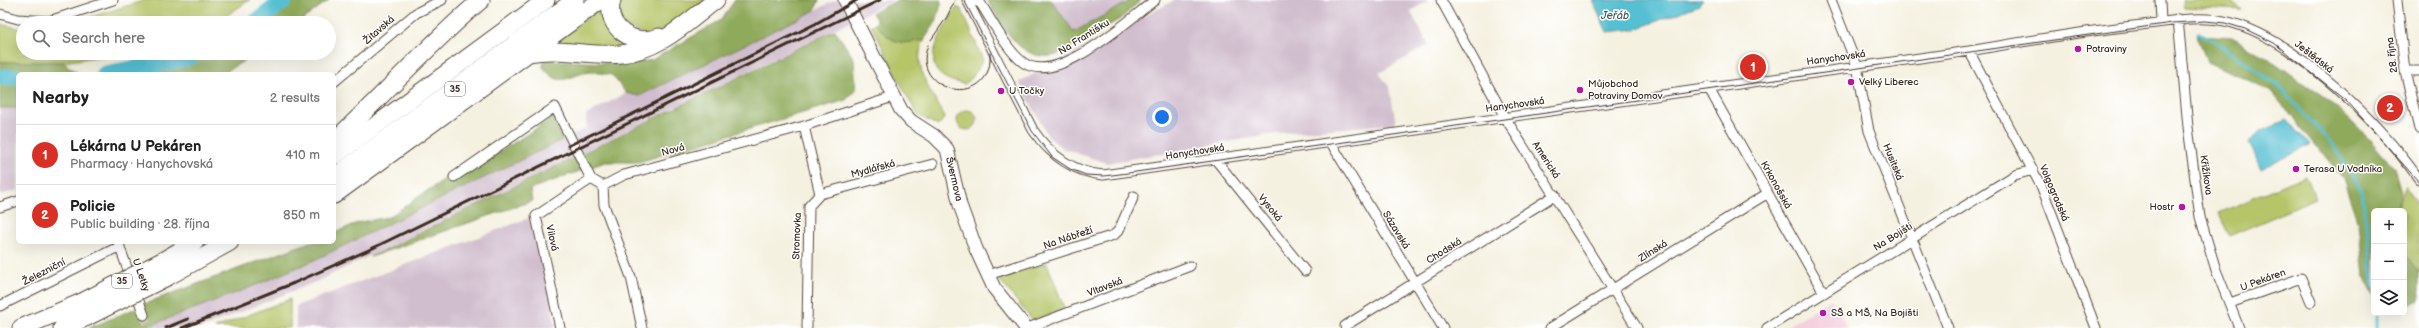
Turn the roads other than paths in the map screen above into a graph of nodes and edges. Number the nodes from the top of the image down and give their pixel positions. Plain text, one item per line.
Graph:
1 (113, 0) edge
2 (442, 0) edge
3 (481, 0) edge
4 (546, 0) edge
5 (575, 0) edge
6 (601, 0) edge
7 (612, 0) edge
8 (716, 0) edge
9 (845, 0) edge
10 (967, 0) edge
11 (975, 0) edge
12 (1155, 0) edge
13 (1441, 0) edge
14 (1831, 0) edge
15 (2160, 0) edge
16 (2397, 0) edge
17 (0, 14) edge
18 (64, 16) edge
19 (16, 18) edge
20 (2178, 19) junction
21 (2161, 22) junction
22 (678, 30) junction
23 (1969, 51) junction
24 (527, 54) junction
25 (1857, 66) junction
26 (2419, 71) edge
27 (2405, 72) junction
28 (336, 80) edge
29 (1708, 87) junction
30 (893, 96) junction
31 (1506, 118) junction
32 (804, 126) junction
33 (2419, 129) edge
34 (336, 139) edge
35 (1331, 143) junction
36 (336, 155) edge
37 (1215, 159) junction
38 (933, 164) dead end
39 (2033, 170) junction
40 (336, 176) edge
41 (454, 177) dead end
42 (591, 179) junction
43 (2419, 179) edge
44 (603, 186) junction
45 (1768, 192) junction
46 (336, 194) edge
47 (820, 194) junction
48 (1555, 195) junction
49 (1134, 196) dead end
50 (16, 202) edge
51 (0, 207) edge
52 (1912, 238) junction
53 (119, 244) edge
54 (192, 244) edge
55 (226, 244) edge
56 (1190, 266) dead end
57 (1305, 271) dead end
58 (988, 275) junction
59 (1414, 283) junction
60 (1612, 289) junction
61 (1824, 293) junction
62 (2310, 302) dead end
63 (2230, 303) junction
64 (0, 306) edge
65 (85, 309) junction
66 (144, 315) tunnel mouth
67 (1345, 326) dead end
68 (21, 328) edge
69 (62, 328) edge
70 (560, 328) edge
71 (642, 328) edge
72 (807, 328) edge
73 (1027, 328) edge
74 (1444, 328) edge
75 (1550, 328) edge
76 (1637, 328) edge
77 (1767, 328) edge
78 (1948, 328) edge
79 (2096, 328) edge
80 (2239, 328) edge

1 - 18 street
2 - 28 street, Žitavská
3 - 34 highway
4 - 36 highway, 35
5 - 40 highway, 35
6 - 24 highway
7 - 22 highway
8 - 22 highway
9 - 30 street, Švermova
10 - 37 street, Hanychovská
11 - 12 street, Na Františku
13 - 31 street, Americká
14 - 25 street, Husitská
15 - 21 street
16 - 27 street, 28. října
17 - 19 street
20 - 21 street, Ještědská
20 - 43 street, Ještědská
20 - 63 street, Křižíkova
21 - 23 street, Hanychovská
22 - 24 highway
23 - 25 street, Hanychovská
23 - 39 street, Volgogradská
24 - 46 highway
25 - 29 street, Hanychovská
25 - 52 street, Husitská
26 - 27 street
27 - 33 street, 28. října
29 - 31 street, Hanychovská
29 - 45 street, Krkonošská
30 - 32 street, Nová
30 - 58 street, Švermova
31 - 35 street, Hanychovská
31 - 48 street, Americká
32 - 44 street, Nová
32 - 47 street
35 - 37 street, Hanychovská
35 - 59 street, Sázavská
37 - 57 street, Vysoká
38 - 47 street, Mydlářská
39 - 52 street, Na Bojišti
39 - 79 street, Volgogradská
41 - 42 street
42 - 44 street
42 - 70 street, Vilová
44 - 71 street
45 - 60 street, Zlínská
45 - 61 street, Krkonošská
47 - 72 street, Stromovka
48 - 59 street, Chodská
48 - 60 street, Americká
49 - 58 street, Na Nábřeží
50 - 51 street
52 - 61 street, Na Bojišti
52 - 78 street, Husitská
53 - 64 street, Železniční
53 - 66 street, U Letky
54 - 65 highway, 35, bridge
55 - 65 highway, 35, bridge
56 - 73 street, Vltavská
58 - 73 street, Švermova
59 - 67 street, Chodská
59 - 74 street, Sázavská
60 - 75 street, Zlínská
60 - 76 street, Americká
61 - 77 street, Na Bojišti
62 - 63 street, U Pekáren
63 - 80 street, Křižíkova
65 - 68 highway, 35
65 - 69 highway, 35

